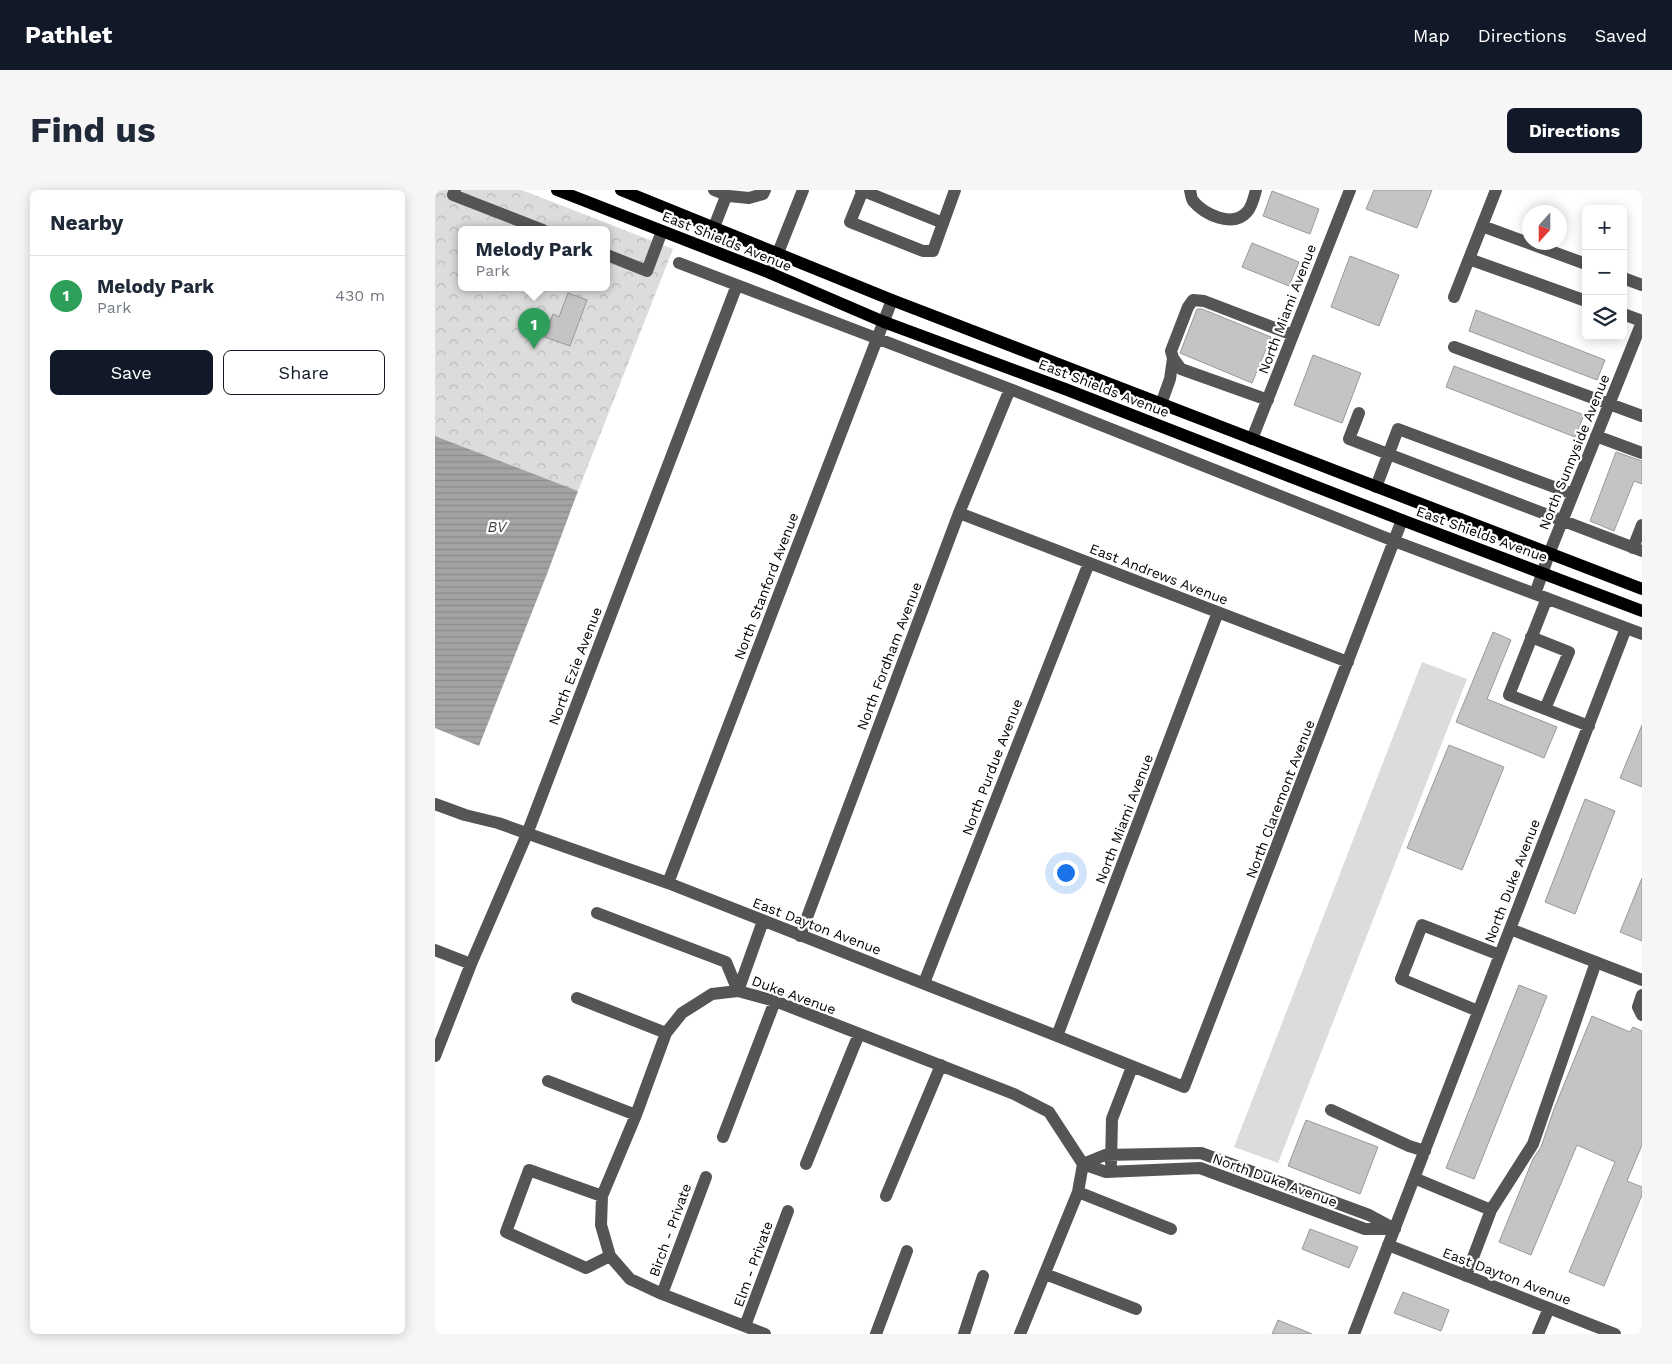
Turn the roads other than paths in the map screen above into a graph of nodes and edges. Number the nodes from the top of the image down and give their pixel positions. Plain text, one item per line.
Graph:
1 (455, 190) edge
2 (557, 190) edge
3 (621, 190) edge
4 (714, 190) edge
5 (765, 190) edge
6 (803, 190) edge
7 (862, 190) edge
8 (955, 190) edge
9 (1190, 190) edge
10 (1256, 190) edge
11 (1350, 190) edge
12 (1496, 190) edge
13 (729, 196) junction
14 (943, 223) junction
15 (533, 226) edge
16 (1483, 226) junction
17 (714, 227) junction
18 (662, 231) junction
19 (779, 254) junction
20 (610, 256) edge
21 (1469, 259) junction
22 (679, 263) dead end
23 (1582, 263) edge
24 (770, 274) junction
25 (1627, 279) edge
26 (1642, 285) edge
27 (737, 286) junction
28 (1455, 297) dead end
29 (892, 300) junction
30 (1582, 300) edge
31 (1627, 315) edge
32 (1642, 321) edge
33 (883, 322) junction
34 (1293, 334) junction
35 (877, 339) junction
36 (1638, 341) edge
37 (1454, 346) dead end
38 (1173, 358) junction
39 (1010, 389) junction
40 (1268, 400) junction
41 (1609, 403) junction
42 (1161, 404) junction
43 (1359, 414) dead end
44 (1642, 416) edge
45 (1596, 436) junction
46 (1252, 439) junction
47 (1642, 453) edge
48 (1388, 455) junction
49 (1376, 487) junction
50 (1573, 494) junction
51 (959, 513) junction
52 (1402, 520) junction
53 (1562, 521) junction
54 (1642, 525) edge
55 (1394, 541) junction
56 (1638, 549) edge
57 (1549, 554) junction
58 (1089, 563) junction
59 (1543, 572) junction
60 (1642, 589) edge
61 (1541, 596) junction
62 (1642, 611) edge
63 (1219, 612) junction
64 (1627, 628) junction
65 (1642, 634) edge
66 (1531, 637) junction
67 (1348, 662) junction
68 (1545, 709) junction
69 (1589, 726) junction
70 (435, 804) edge
71 (527, 834) junction
72 (668, 883) junction
73 (597, 913) dead end
74 (763, 921) junction
75 (1510, 930) junction
76 (800, 936) junction
77 (435, 950) edge
78 (1500, 955) junction
79 (1596, 962) junction
80 (471, 964) junction
81 (1642, 980) edge
82 (924, 983) junction
83 (737, 991) junction
84 (1642, 995) edge
85 (577, 998) dead end
86 (775, 1001) junction
87 (1478, 1011) junction
88 (1642, 1015) edge
89 (666, 1033) junction
90 (859, 1034) junction
91 (1057, 1036) junction
92 (435, 1056) edge
93 (941, 1065) junction
94 (1132, 1067) junction
95 (548, 1081) dead end
96 (1184, 1087) joint
97 (1331, 1110) dead end
98 (636, 1114) junction
99 (723, 1136) dead end
100 (1425, 1151) junction
101 (1110, 1156) junction
102 (806, 1164) dead end
103 (1083, 1164) junction
104 (1112, 1171) junction
105 (706, 1177) dead end
106 (1414, 1178) junction
107 (1078, 1192) junction
108 (602, 1196) junction
109 (886, 1196) dead end
110 (1491, 1210) junction
111 (788, 1211) dead end
112 (1171, 1229) dead end
113 (1395, 1229) junction
114 (1388, 1245) junction
115 (907, 1251) dead end
116 (610, 1256) junction
117 (1045, 1274) junction
118 (983, 1276) dead end
119 (1466, 1276) junction
120 (662, 1294) junction
121 (1549, 1308) junction
122 (1136, 1309) dead end
123 (745, 1326) junction
124 (765, 1334) edge
125 (875, 1334) edge
126 (964, 1334) edge
127 (1020, 1334) edge
128 (1354, 1334) edge
129 (1538, 1334) edge
130 (1615, 1334) edge

1 - 15 street
2 - 18 main road, East Shields Avenue
3 - 17 main road, East Shields Avenue
4 - 13 street
5 - 13 street
6 - 19 street
7 - 14 street
7 - 14 street
8 - 14 street
9 - 10 street
11 - 34 street, North Miami Avenue
12 - 16 street
13 - 17 street
16 - 21 street
16 - 23 street
17 - 19 main road, East Shields Avenue
18 - 20 street
18 - 24 main road, East Shields Avenue
19 - 24 street
19 - 29 main road, East Shields Avenue
21 - 28 street
21 - 30 street
22 - 27 street
24 - 33 main road, East Shields Avenue
25 - 26 street
27 - 35 street
27 - 71 street, North Ezie Avenue
29 - 33 street, North Stanford Avenue
29 - 42 main road, East Shields Avenue
31 - 32 street
32 - 36 street, North Sunnyside Avenue
33 - 35 street, North Stanford Avenue
33 - 52 main road, East Shields Avenue
34 - 38 street
34 - 40 street, North Miami Avenue
35 - 39 street
35 - 72 street, North Stanford Avenue
36 - 41 street, North Sunnyside Avenue
37 - 41 street
38 - 40 street
38 - 42 street
39 - 51 street, North Fordham Avenue
39 - 55 street
40 - 46 street, North Miami Avenue
41 - 44 street
41 - 45 street, North Sunnyside Avenue
42 - 46 main road, East Shields Avenue
43 - 48 street
45 - 47 street
45 - 50 street, North Sunnyside Avenue
46 - 49 main road, East Shields Avenue
48 - 49 street
48 - 50 street
48 - 53 street
49 - 57 main road, East Shields Avenue
50 - 53 street, North Sunnyside Avenue
51 - 58 street, East Andrews Avenue
51 - 76 street, North Fordham Avenue
52 - 55 street, North Claremont Avenue
52 - 59 main road, East Shields Avenue
53 - 56 street
53 - 57 street, North Sunnyside Avenue
54 - 56 street
55 - 61 street
55 - 67 street, North Claremont Avenue
57 - 59 street, North Sunnyside Avenue
57 - 60 main road, East Shields Avenue
58 - 63 street, East Andrews Avenue
58 - 82 street, North Purdue Avenue
59 - 61 street, North Sunnyside Avenue
59 - 62 main road, East Shields Avenue
61 - 64 street
61 - 66 street, North Sunnyside Avenue
63 - 67 street, East Andrews Avenue
63 - 91 street, North Miami Avenue
64 - 65 street
64 - 69 street, North Duke Avenue
66 - 68 street, North Sunnyside Avenue
66 - 68 street
67 - 96 street, North Claremont Avenue
68 - 69 street
69 - 75 street, North Duke Avenue
70 - 71 street, East Dayton Avenue
71 - 72 street, East Dayton Avenue
71 - 80 street, North Ezie Avenue
72 - 74 street, East Dayton Avenue
73 - 83 street
74 - 76 street, East Dayton Avenue
74 - 83 street
75 - 78 street, North Duke Avenue
75 - 79 street
76 - 82 street, East Dayton Avenue
77 - 80 street
78 - 87 street, North Duke Avenue
78 - 87 street
79 - 81 street
79 - 110 street
80 - 92 street, North Ezie Avenue
82 - 91 street, East Dayton Avenue
83 - 86 street, Duke Avenue
83 - 89 street, Duke Avenue
84 - 88 street
85 - 89 street
86 - 90 street, Duke Avenue
86 - 99 street
87 - 100 street, North Duke Avenue
89 - 98 street, Duke Avenue
90 - 93 street, Duke Avenue
90 - 102 street
91 - 94 street, East Dayton Avenue
93 - 103 street, Duke Avenue
93 - 109 street
94 - 96 street, East Dayton Avenue
94 - 101 street
95 - 98 street
97 - 100 street
98 - 108 street, Duke Avenue
100 - 106 street, North Duke Avenue
101 - 103 street, North Duke Avenue
101 - 104 street
101 - 113 street, North Duke Avenue
103 - 104 street, North Duke Avenue
103 - 107 street
104 - 113 street, North Duke Avenue
105 - 120 street, Birch - Private
106 - 110 street
106 - 113 street, North Duke Avenue
107 - 112 street
107 - 117 street
108 - 116 street, Duke Avenue
108 - 116 street
110 - 119 street
111 - 123 street, Elm - Private
113 - 114 street, North Duke Avenue
114 - 119 street, East Dayton Avenue
114 - 128 street, North Duke Avenue
115 - 125 street
116 - 120 street, Duke Avenue
117 - 122 street
117 - 127 street
118 - 126 street
119 - 121 street, East Dayton Avenue
120 - 123 street, Duke Avenue
121 - 129 street
121 - 130 street, East Dayton Avenue
123 - 124 street, Duke Avenue

